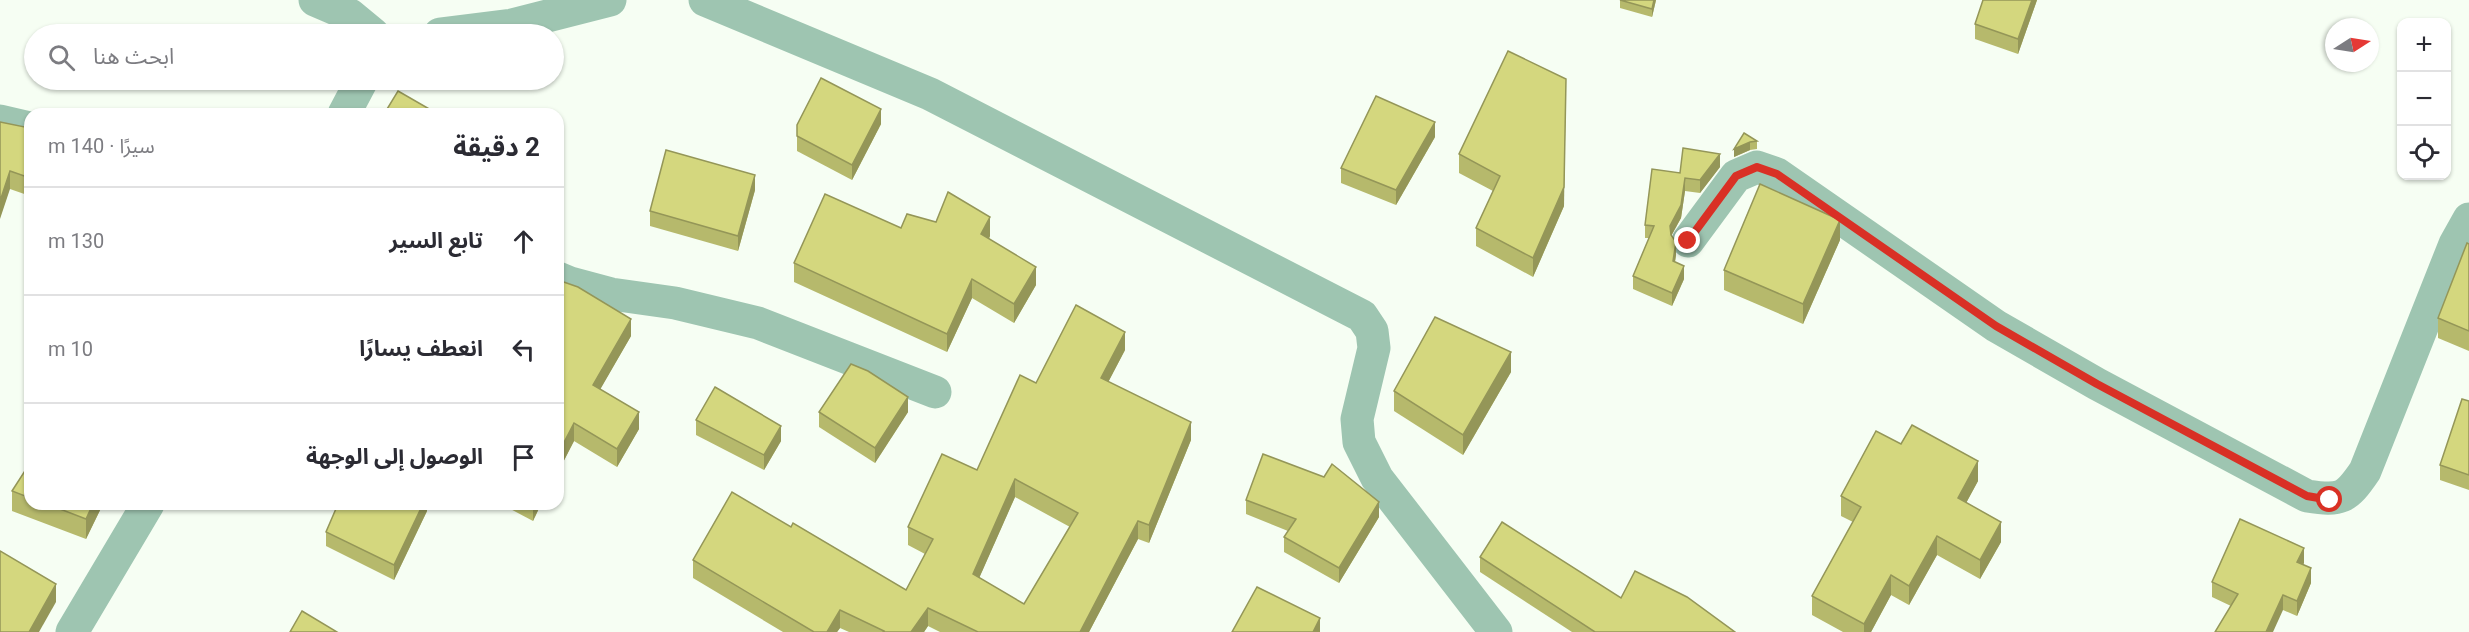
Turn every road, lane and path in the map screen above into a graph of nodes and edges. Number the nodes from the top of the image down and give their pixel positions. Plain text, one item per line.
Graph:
1 (315, 0) edge
2 (610, 0) edge
3 (705, 0) edge
4 (361, 24) edge
5 (516, 24) edge
6 (357, 90) edge
7 (347, 108) edge
8 (0, 121) edge
9 (24, 127) edge
10 (2469, 219) edge
11 (1688, 241) dead end
12 (564, 281) edge
13 (935, 392) dead end
14 (145, 510) edge
15 (74, 631) edge
16 (1496, 632) edge

1 - 4 street
2 - 5 street
3 - 16 street
6 - 7 street
8 - 9 street
10 - 11 street
12 - 13 street
14 - 15 street

